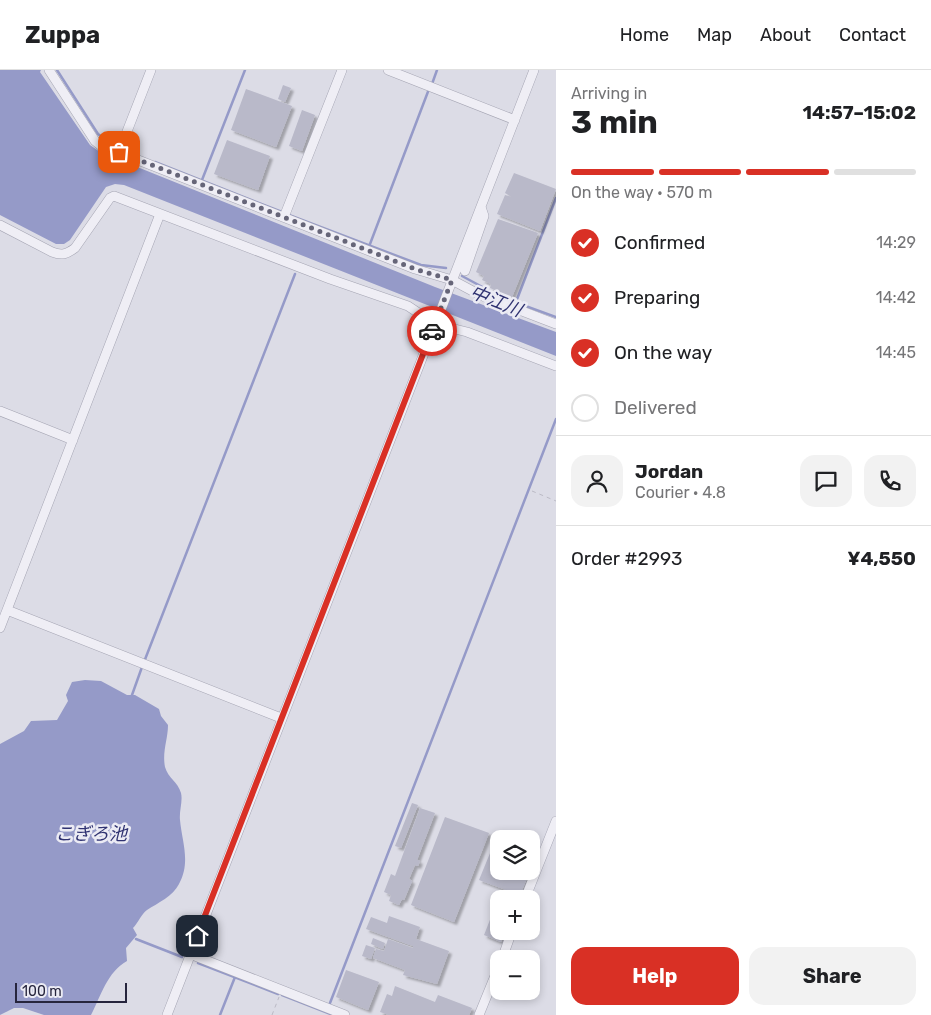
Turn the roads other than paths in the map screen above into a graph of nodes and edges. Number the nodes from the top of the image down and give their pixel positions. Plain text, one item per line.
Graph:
1 (49, 70) edge
2 (151, 70) edge
3 (342, 70) edge
4 (388, 70) edge
5 (534, 70) edge
6 (515, 120) junction
7 (119, 152) junction
8 (481, 207) junction
9 (160, 214) junction
10 (284, 217) junction
11 (0, 225) edge
12 (466, 271) dead end
13 (451, 283) junction
14 (436, 321) junction
15 (556, 324) edge
16 (556, 366) edge
17 (0, 411) edge
18 (73, 440) junction
19 (7, 610) junction
20 (0, 628) edge
21 (281, 718) junction
22 (556, 820) edge
23 (529, 890) edge
24 (190, 954) junction
25 (490, 989) edge
26 (167, 1015) edge
27 (345, 1015) edge
28 (480, 1015) edge

1 - 7 street
2 - 7 street
3 - 10 street
4 - 6 street
5 - 6 street
6 - 8 street
7 - 10 street
8 - 12 street
8 - 13 street
9 - 11 street
9 - 14 street
9 - 18 street
10 - 13 street
13 - 14 street
13 - 15 street
14 - 16 street
14 - 21 street
17 - 18 street
18 - 19 street
19 - 20 street
19 - 21 street
21 - 24 street
22 - 23 street
24 - 26 street
24 - 27 street
25 - 28 street

